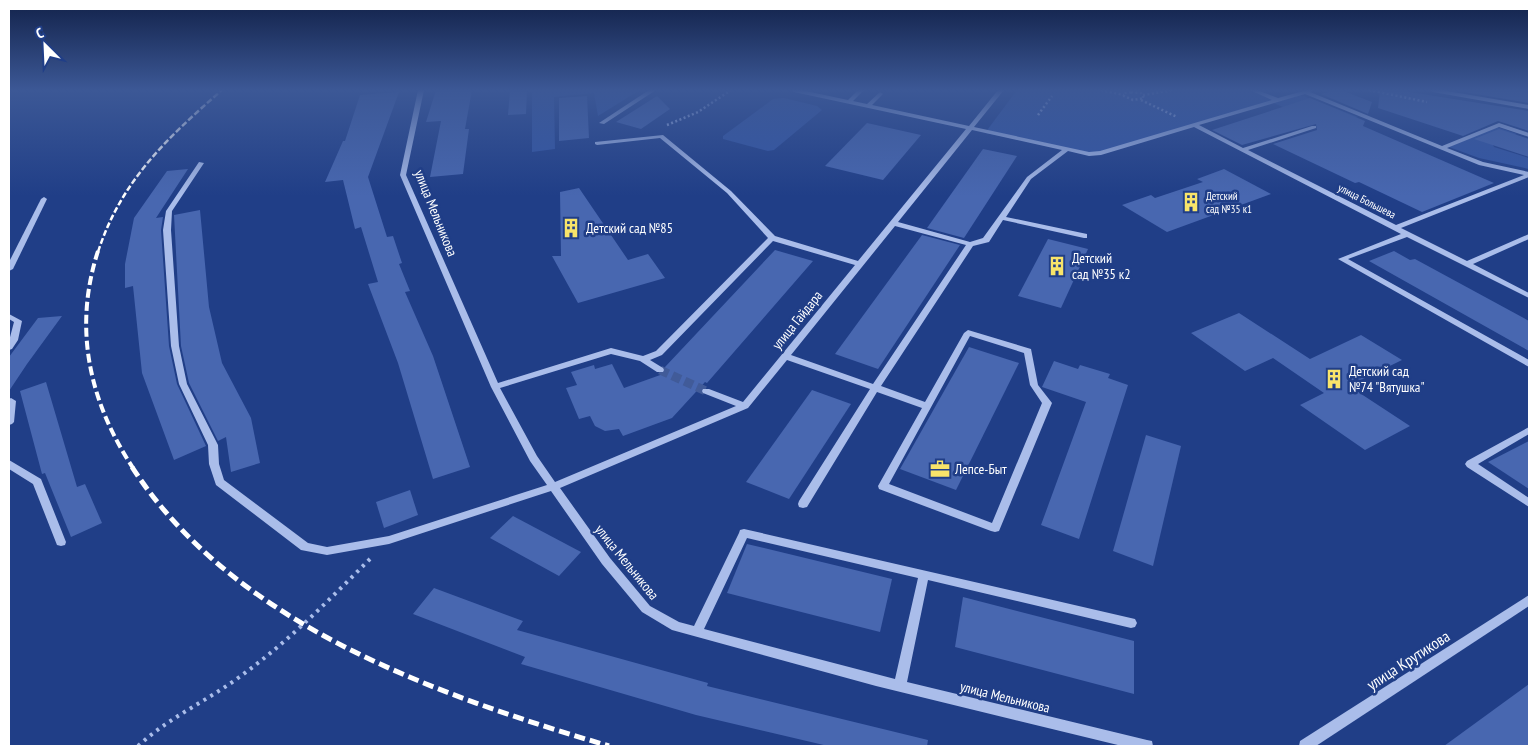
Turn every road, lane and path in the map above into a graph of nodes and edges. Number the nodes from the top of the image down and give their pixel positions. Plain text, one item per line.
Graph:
1 (414, 125) edge
2 (667, 125) edge
3 (952, 125) edge
4 (972, 125) edge
5 (1193, 125) joint
6 (1388, 125) edge
7 (1498, 125) edge
8 (1500, 125) edge
9 (1314, 126) dead end
10 (969, 129) junction
11 (1529, 136) edge
12 (650, 137) junction
13 (597, 143) dead end
14 (1442, 148) junction
15 (1066, 150) junction
16 (1244, 150) junction
17 (201, 162) dead end
18 (1529, 174) edge
19 (44, 199) dead end
20 (1002, 218) junction
21 (893, 223) junction
22 (1395, 228) junction
23 (1407, 234) junction
24 (1084, 236) dead end
25 (1529, 236) edge
26 (772, 238) junction
27 (970, 244) junction
28 (860, 264) junction
29 (1467, 264) junction
30 (9, 269) edge
31 (1529, 296) edge
32 (9, 316) edge
33 (9, 347) edge
34 (785, 356) junction
35 (643, 359) junction
36 (1529, 364) edge
37 (660, 370) tunnel mouth
38 (495, 387) junction
39 (875, 388) junction
40 (706, 390) tunnel mouth
41 (12, 401) dead end
42 (745, 406) junction
43 (927, 406) junction
44 (9, 422) edge
45 (1529, 430) edge
46 (9, 464) edge
47 (552, 487) junction
48 (1529, 503) edge
49 (802, 504) dead end
50 (61, 542) dead end
51 (369, 561) dead end
52 (924, 575) junction
53 (1529, 600) edge
54 (1131, 624) dead end
55 (698, 632) junction
56 (900, 685) junction
57 (138, 746) edge
58 (1147, 746) edge
59 (1305, 746) edge

1 - 38 street, улица Мельникова
2 - 12 path
3 - 10 street
4 - 10 street, улица Гайдара
5 - 15 street
5 - 16 street, улица Большева
6 - 14 street
7 - 14 street
8 - 11 street
9 - 16 lane
10 - 15 street
10 - 21 street, улица Гайдара
12 - 13 street
12 - 26 street
14 - 18 street
15 - 20 street
16 - 22 street, улица Большева
17 - 47 street, улица Гайдара
18 - 22 street
19 - 30 street
20 - 24 lane
20 - 27 street
21 - 27 street
21 - 28 street, улица Гайдара
22 - 23 street, улица Большева
23 - 29 street, улица Большева
23 - 36 street
25 - 29 street
26 - 28 street
26 - 35 street
27 - 39 street
28 - 34 street, улица Гайдара
29 - 31 street, улица Большева
32 - 33 street
34 - 39 street
34 - 42 street, улица Гайдара
35 - 37 street
35 - 38 street
38 - 47 street, улица Мельникова
39 - 43 street
39 - 49 street
40 - 42 street
41 - 44 street
42 - 47 street, улица Гайдара
43 - 43 street
45 - 48 street
46 - 50 street
47 - 55 street, улица Мельникова
51 - 57 path
52 - 54 street
52 - 55 lane
52 - 56 street
53 - 59 street, улица Крутикова
55 - 56 street, улица Мельникова
56 - 58 street, улица Мельникова

